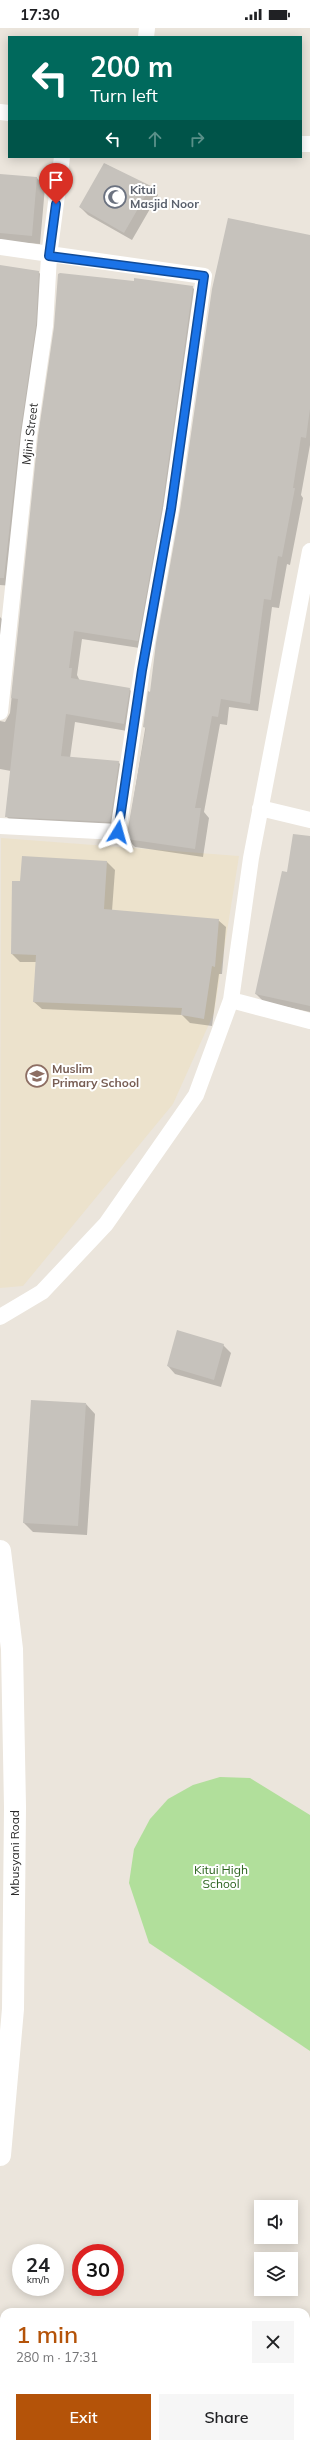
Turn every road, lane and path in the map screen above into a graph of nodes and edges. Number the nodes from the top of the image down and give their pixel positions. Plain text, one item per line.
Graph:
1 (62, 158) edge
2 (0, 247) edge
3 (49, 256) junction
4 (310, 551) edge
5 (0, 712) edge
6 (260, 808) junction
7 (310, 820) edge
8 (0, 826) edge
9 (231, 1000) junction
10 (310, 1021) edge
11 (0, 1317) edge
12 (0, 1551) edge
13 (0, 2156) edge

1 - 3 street, Mjini Street
2 - 3 street
3 - 5 street, Mjini Street
3 - 8 street
4 - 6 street
6 - 7 street
6 - 9 street
9 - 10 street
9 - 11 street
12 - 13 street, Mbusyani Road

